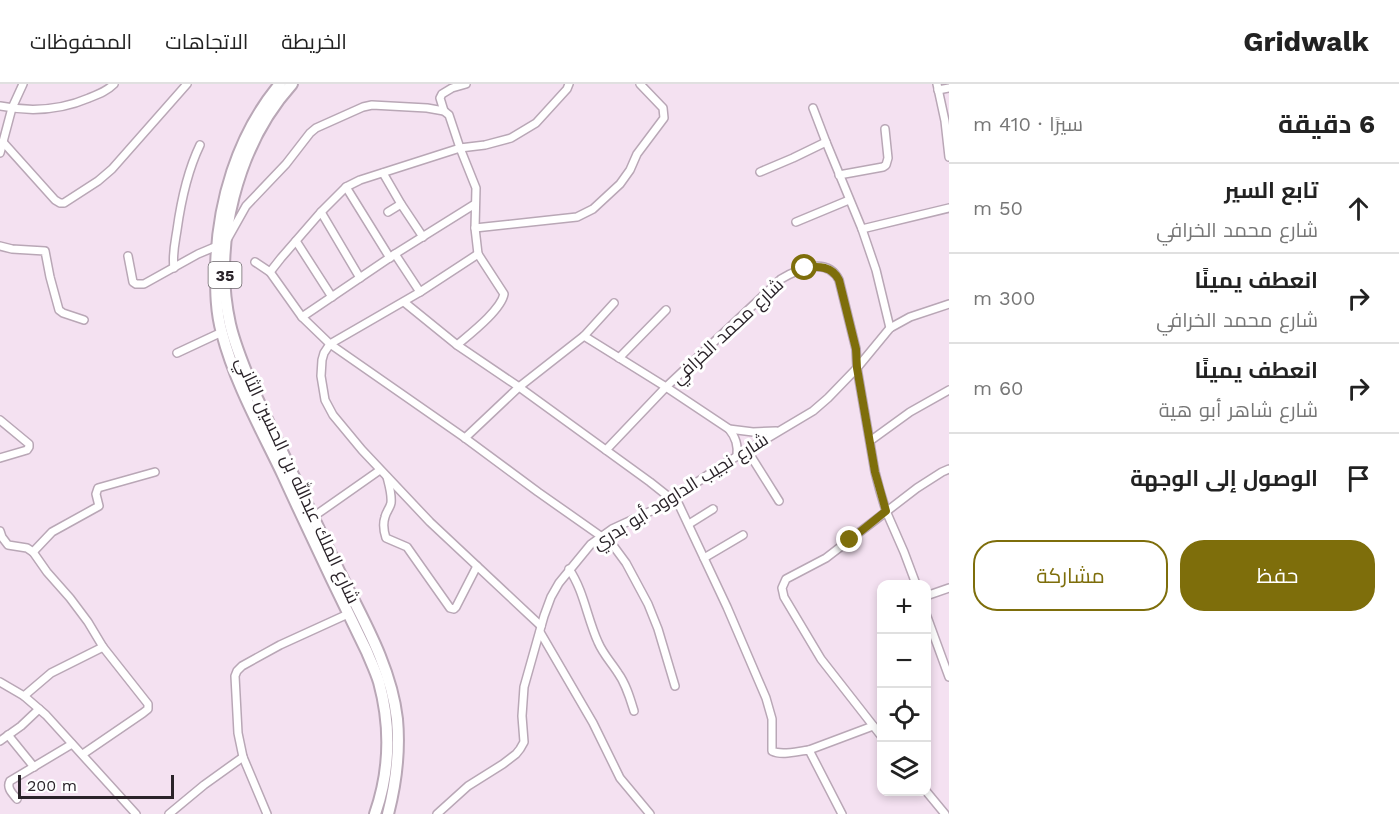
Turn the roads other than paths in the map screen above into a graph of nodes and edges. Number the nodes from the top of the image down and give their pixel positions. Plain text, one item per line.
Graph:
1 (23, 84) edge
2 (114, 84) edge
3 (188, 84) edge
4 (280, 84) edge
5 (292, 84) edge
6 (466, 84) edge
7 (569, 84) edge
8 (640, 84) edge
9 (938, 87) edge
10 (949, 88) edge
11 (0, 106) edge
12 (12, 108) junction
13 (813, 108) dead end
14 (444, 111) junction
15 (885, 129) dead end
16 (3, 142) junction
17 (826, 142) junction
18 (200, 145) dead end
19 (460, 148) junction
20 (0, 153) edge
21 (949, 157) edge
22 (760, 172) dead end
23 (383, 173) junction
24 (839, 175) junction
25 (346, 187) junction
26 (849, 200) junction
27 (401, 204) junction
28 (475, 204) junction
29 (949, 208) edge
30 (321, 212) junction
31 (388, 212) dead end
32 (796, 222) dead end
33 (475, 228) junction
34 (862, 229) junction
35 (423, 237) junction
36 (296, 241) junction
37 (221, 244) junction
38 (0, 246) edge
39 (478, 254) junction
40 (128, 256) dead end
41 (392, 256) junction
42 (255, 262) dead end
43 (174, 268) junction
44 (270, 272) junction
45 (360, 278) junction
46 (420, 292) junction
47 (332, 297) junction
48 (404, 302) junction
49 (614, 303) dead end
50 (949, 304) edge
51 (666, 310) dead end
52 (302, 317) junction
53 (84, 320) dead end
54 (890, 328) junction
55 (222, 332) junction
56 (584, 336) junction
57 (330, 344) junction
58 (457, 345) junction
59 (177, 353) dead end
60 (619, 358) junction
61 (857, 368) junction
62 (519, 387) junction
63 (666, 387) junction
64 (949, 390) edge
65 (0, 420) edge
66 (729, 429) junction
67 (778, 431) junction
68 (465, 438) junction
69 (870, 441) junction
70 (606, 450) junction
71 (747, 450) junction
72 (737, 456) junction
73 (0, 458) edge
74 (949, 469) edge
75 (155, 472) dead end
76 (286, 472) junction
77 (383, 472) junction
78 (296, 492) junction
79 (673, 499) junction
80 (779, 501) dead end
81 (713, 509) dead end
82 (886, 511) junction
83 (313, 517) junction
84 (689, 524) junction
85 (1, 535) edge
86 (743, 535) dead end
87 (601, 536) junction
88 (33, 552) junction
89 (704, 558) junction
90 (477, 566) junction
91 (570, 569) junction
92 (914, 580) edge
93 (949, 588) edge
94 (931, 595) edge
95 (348, 614) junction
96 (931, 625) edge
97 (540, 629) junction
98 (103, 647) junction
99 (949, 677) edge
100 (0, 682) edge
101 (675, 686) dead end
102 (24, 696) junction
103 (39, 709) junction
104 (634, 711) dead end
105 (873, 726) junction
106 (877, 731) edge
107 (8, 735) junction
108 (0, 741) edge
109 (72, 744) junction
110 (809, 750) junction
111 (83, 754) junction
112 (243, 757) junction
113 (34, 767) junction
114 (931, 796) edge
115 (17, 799) dead end
116 (136, 814) edge
117 (169, 814) edge
118 (267, 814) edge
119 (375, 814) edge
120 (388, 814) edge
121 (438, 814) edge
122 (650, 814) edge
123 (842, 814) edge
124 (945, 814) edge

1 - 12 street
2 - 12 street
3 - 16 street
4 - 37 highway, شارع الملك عبدالله بن الحسين الثاني / 35
5 - 37 highway, شارع الملك عبدالله بن الحسين الثاني / 35
6 - 14 street
7 - 19 street
8 - 33 street
9 - 10 street
9 - 21 street
11 - 12 street
12 - 16 street
13 - 17 street
14 - 19 street
14 - 37 street
15 - 24 street
16 - 20 street
17 - 22 street
17 - 24 street
18 - 43 street
19 - 23 street
19 - 28 street
23 - 25 street
23 - 27 street
24 - 26 street
25 - 30 street
25 - 41 street
26 - 32 street
26 - 34 street
27 - 31 street
27 - 35 street
28 - 33 street
28 - 35 street
29 - 34 street
30 - 36 street
30 - 45 street
33 - 39 street
34 - 54 street
35 - 41 street
36 - 44 street
36 - 47 street
37 - 43 street
37 - 55 highway, شارع الملك عبدالله بن الحسين الثاني / 35
37 - 76 highway, شارع الملك عبدالله بن الحسين الثاني / 35
38 - 53 street
39 - 46 street
39 - 58 street
40 - 43 street
41 - 45 street
41 - 46 street
42 - 44 street
44 - 52 street
45 - 47 street
46 - 48 street
47 - 52 street
48 - 57 street
48 - 58 street
49 - 56 street
50 - 54 street
51 - 60 street
52 - 57 street
54 - 61 street, شارع نجيب الداوود أبو بدري
55 - 59 street
55 - 76 highway, شارع الملك عبدالله بن الحسين الثاني / 35
56 - 60 street
56 - 62 street
57 - 68 street
57 - 77 street
58 - 62 street
60 - 63 street
61 - 63 street, شارع محمد الخرافي
61 - 67 street, شارع نجيب الداوود أبو بدري
61 - 69 street, شارع محمد الخرافي
62 - 68 street
62 - 70 street
63 - 66 street
63 - 70 street, شارع محمد الخرافي
64 - 69 street
65 - 73 street
66 - 67 street
66 - 72 street
67 - 71 street, شارع نجيب الداوود أبو بدري
68 - 87 street
69 - 82 street, شارع محمد الخرافي
70 - 79 street
71 - 72 street, شارع نجيب الداوود أبو بدري
71 - 80 street
72 - 79 street, شارع نجيب الداوود أبو بدري
74 - 82 street
75 - 88 street
76 - 78 highway, شارع الملك عبدالله بن الحسين الثاني / 35
77 - 83 street
77 - 90 street
77 - 90 street
78 - 83 highway, شارع الملك عبدالله بن الحسين الثاني / 35
78 - 95 highway, شارع الملك عبدالله بن الحسين الثاني / 35
79 - 84 street
79 - 87 street, شارع نجيب الداوود أبو بدري
81 - 84 street
82 - 92 street, شارع محمد الخرافي
82 - 105 street
83 - 120 highway, شارع الملك عبدالله بن الحسين الثاني / 35
84 - 89 street
85 - 88 street
86 - 89 street
87 - 91 street, شارع نجيب الداوود أبو بدري
87 - 101 street
88 - 98 street
89 - 110 street
90 - 97 street
91 - 97 street, شارع نجيب الداوود أبو بدري
91 - 104 street
93 - 94 street
95 - 112 street
95 - 119 highway, شارع الملك عبدالله بن الحسين الثاني / 35
96 - 99 street
97 - 121 street, شارع نجيب الداوود أبو بدري
97 - 122 street
98 - 102 street
98 - 111 street
100 - 102 street
102 - 103 street
103 - 107 street
103 - 109 street
105 - 106 street
105 - 110 street
107 - 108 street
107 - 113 street
109 - 111 street
109 - 113 street
110 - 123 street
111 - 116 street
112 - 117 street
112 - 118 street
113 - 115 street
114 - 124 street

